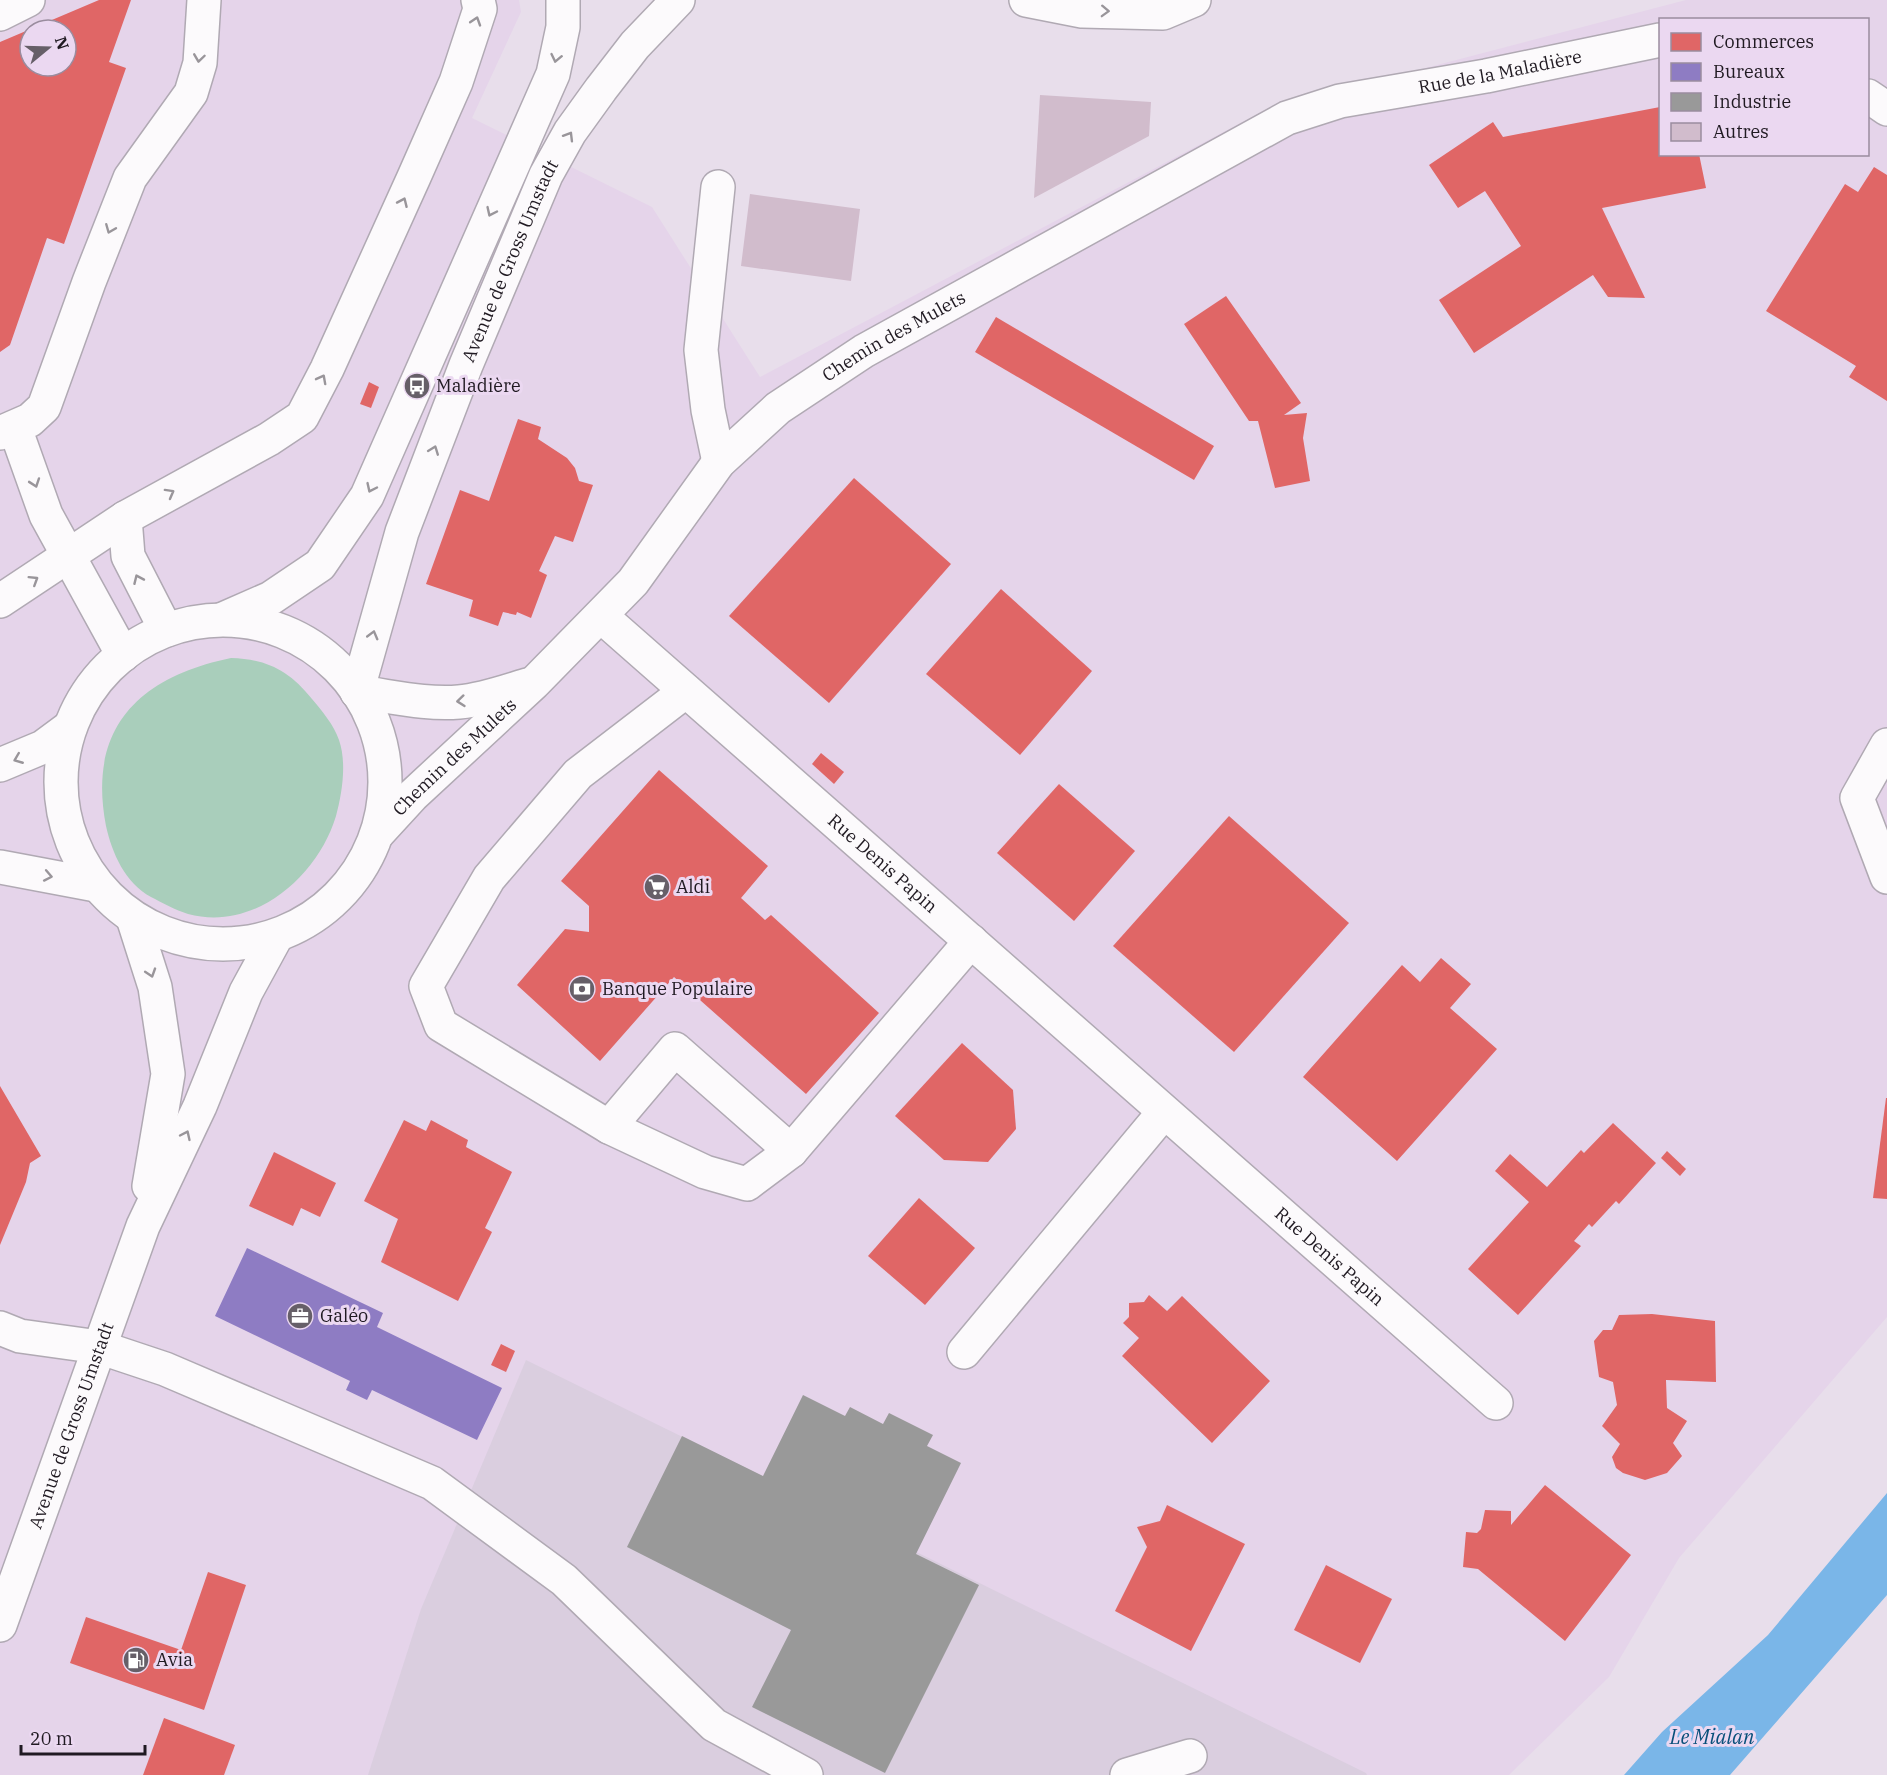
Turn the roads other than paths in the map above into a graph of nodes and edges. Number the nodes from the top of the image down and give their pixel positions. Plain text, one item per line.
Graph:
1 (28, 0) edge
2 (204, 0) edge
3 (478, 0) edge
4 (563, 0) edge
5 (678, 0) edge
6 (1026, 0) edge
7 (1194, 0) edge
8 (0, 14) edge
9 (1659, 40) edge
10 (1869, 97) edge
11 (1340, 101) joint
12 (1887, 109) edge
13 (718, 187) dead end
14 (8, 430) edge
15 (719, 462) junction
16 (125, 518) junction
17 (68, 559) junction
18 (0, 602) edge
19 (600, 616) junction
20 (221, 620) junction
21 (166, 630) junction
22 (123, 655) junction
23 (534, 683) junction
24 (686, 691) junction
25 (357, 692) junction
26 (70, 727) junction
27 (1887, 745) edge
28 (0, 765) edge
29 (378, 833) junction
30 (0, 867) edge
31 (1887, 877) edge
32 (96, 885) junction
33 (133, 918) junction
34 (276, 937) junction
35 (971, 941) junction
36 (1164, 1112) junction
37 (609, 1127) junction
38 (790, 1151) junction
39 (142, 1226) junction
40 (0, 1328) edge
41 (99, 1347) junction
42 (964, 1352) dead end
43 (1496, 1403) dead end
44 (0, 1625) edge
45 (1190, 1756) dead end
46 (806, 1775) edge
47 (1126, 1775) edge

1 - 8 street
2 -> 14 street
16 -> 3 street
4 -> 20 street, Avenue de Gross Umstadt
25 -> 5 street, Avenue de Gross Umstadt
6 -> 7 street
9 - 11 street, Rue de la Maladière
10 - 12 street
11 - 15 street, Chemin des Mulets
13 - 15 street
14 -> 17 street
15 - 19 street, Chemin des Mulets
16 - 17 street
21 -> 16 street
18 -> 17 street
17 - 22 street
19 - 23 street, Chemin des Mulets
19 - 24 street, Rue Denis Papin
20 - 21 street
20 - 25 street
21 - 22 street
22 - 26 street
23 -> 25 street, Chemin des Mulets
23 - 29 street, Chemin des Mulets
24 - 35 street, Rue Denis Papin
24 - 37 street
25 - 29 street
26 -> 28 street
26 - 32 street
27 - 31 street
29 - 34 street
30 -> 32 street
32 - 33 street
33 - 34 street
33 -> 39 street, Avenue de Gross Umstadt
39 -> 34 street, Avenue de Gross Umstadt
35 - 36 street, Rue Denis Papin
35 - 38 street
36 - 42 street
36 - 43 street, Rue Denis Papin
37 - 38 street
37 - 38 street
39 - 41 street, Avenue de Gross Umstadt
40 - 41 street
41 - 44 street, Avenue de Gross Umstadt
41 - 46 street
45 - 47 street

